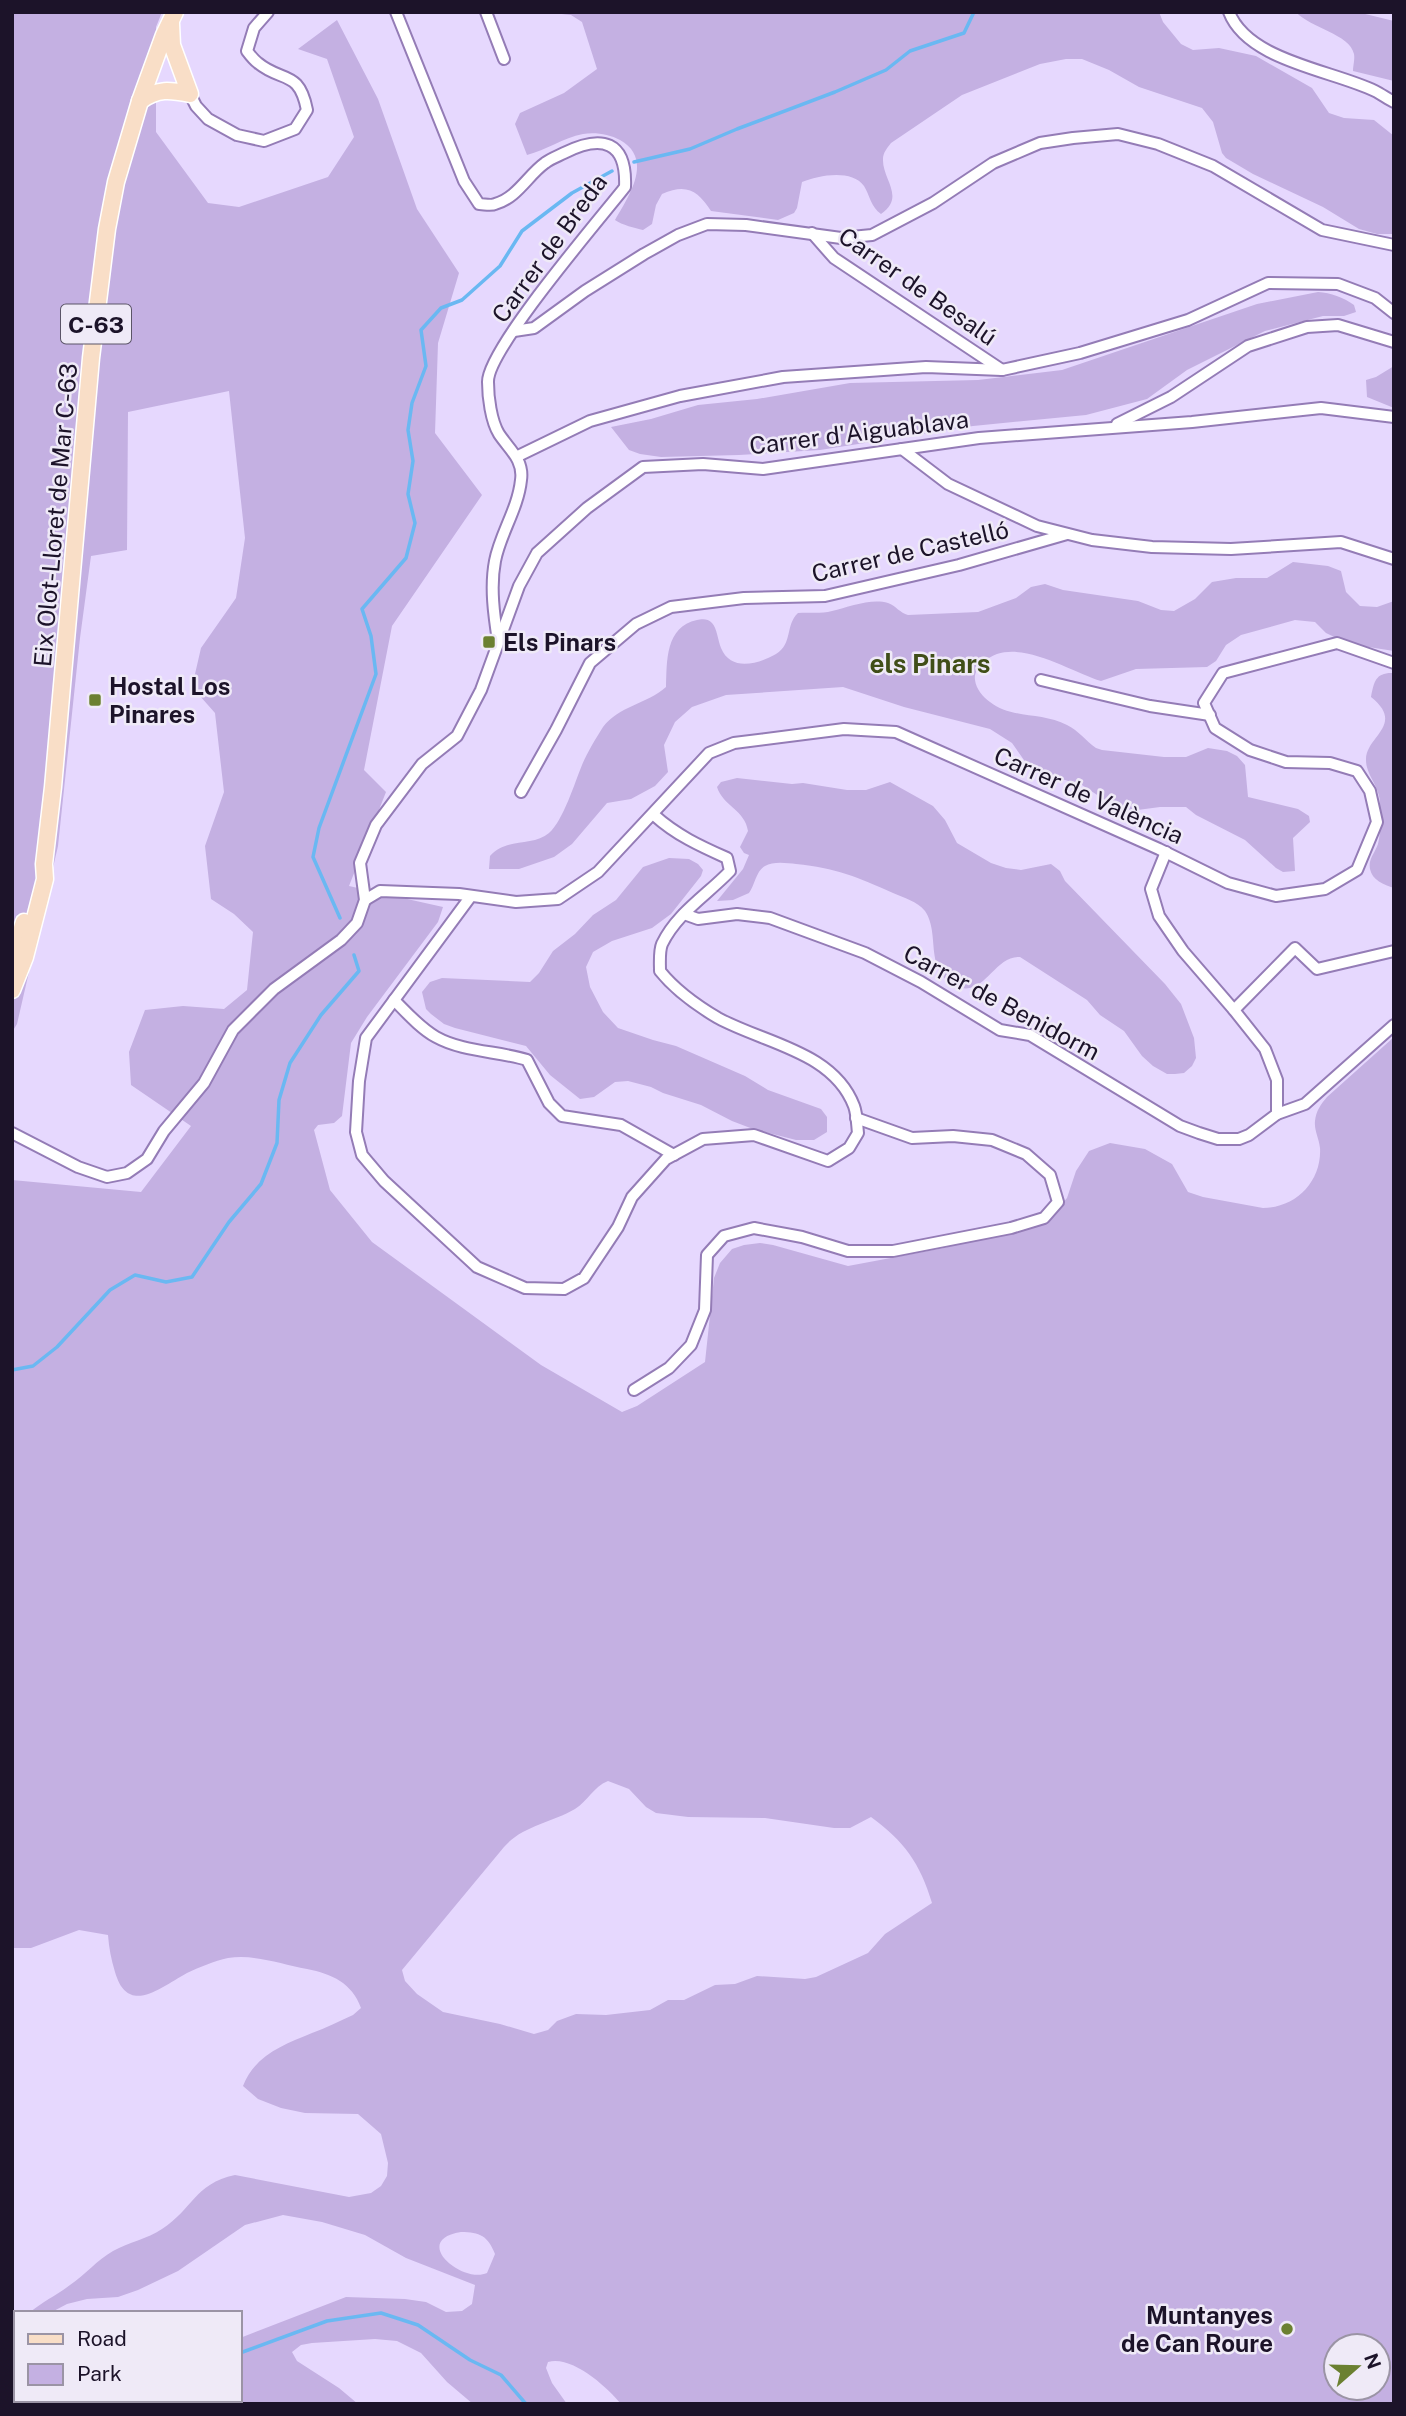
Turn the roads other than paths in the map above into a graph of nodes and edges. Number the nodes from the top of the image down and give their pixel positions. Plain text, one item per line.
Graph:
1 (268, 12) edge
2 (396, 12) edge
3 (486, 12) edge
4 (1228, 12) edge
5 (173, 17) edge
6 (504, 59) dead end
7 (190, 94) junction
8 (140, 101) junction
9 (1394, 102) edge
10 (812, 233) junction
11 (1394, 245) edge
12 (1394, 313) edge
13 (514, 331) junction
14 (1394, 342) edge
15 (1002, 370) junction
16 (1394, 417) edge
17 (1111, 427) junction
18 (902, 449) junction
19 (517, 456) junction
20 (1068, 534) junction
21 (1394, 559) edge
22 (498, 641) junction
23 (1394, 663) edge
24 (1041, 680) dead end
25 (1210, 715) junction
26 (521, 792) dead end
27 (654, 815) junction
28 (1166, 852) junction
29 (44, 864) junction
30 (471, 896) junction
31 (365, 900) junction
32 (684, 914) junction
33 (1394, 951) edge
34 (12, 960) edge
35 (12, 990) edge
36 (394, 1000) junction
37 (1234, 1010) junction
38 (1394, 1025) edge
39 (1277, 1114) junction
40 (856, 1118) junction
41 (12, 1133) edge
42 (674, 1155) junction
43 (634, 1390) dead end

1 - 7 street
2 - 13 street, Carrer de Breda
3 - 6 street
4 - 9 street
5 - 7 main road
5 - 8 main road, Eix Olot-Lloret de Mar C-63 / C-63
7 - 8 main road
8 - 29 main road, Eix Olot-Lloret de Mar C-63 / C-63
10 - 11 street
10 - 13 street
10 - 15 street, Carrer de Besalú
12 - 15 street
13 - 19 street, Carrer de Breda
14 - 17 street
15 - 19 street
16 - 17 street, Carrer d'Aiguablava
17 - 18 street, Carrer d'Aiguablava
18 - 20 street
18 - 22 street, Carrer d'Aiguablava
19 - 22 street
20 - 21 street
20 - 26 street, Carrer de Castelló
22 - 31 street, Carrer d'Aiguablava
23 - 25 street
24 - 25 street
25 - 28 street, Carrer de València
27 - 28 street, Carrer de València
27 - 30 street, Carrer de València
27 - 32 street
28 - 37 street
29 - 34 main road, Eix Olot-Lloret de Mar C-63 / C-63
29 - 35 main road, Eix Olot-Lloret de Mar C-63 / C-63
30 - 31 street, Carrer de València
30 - 36 street
31 - 41 street
32 - 39 street, Carrer de Benidorm
32 - 40 street
33 - 37 street
36 - 42 street
36 - 42 street
37 - 39 street
38 - 39 street, Carrer de Benidorm
40 - 42 street
40 - 43 street

